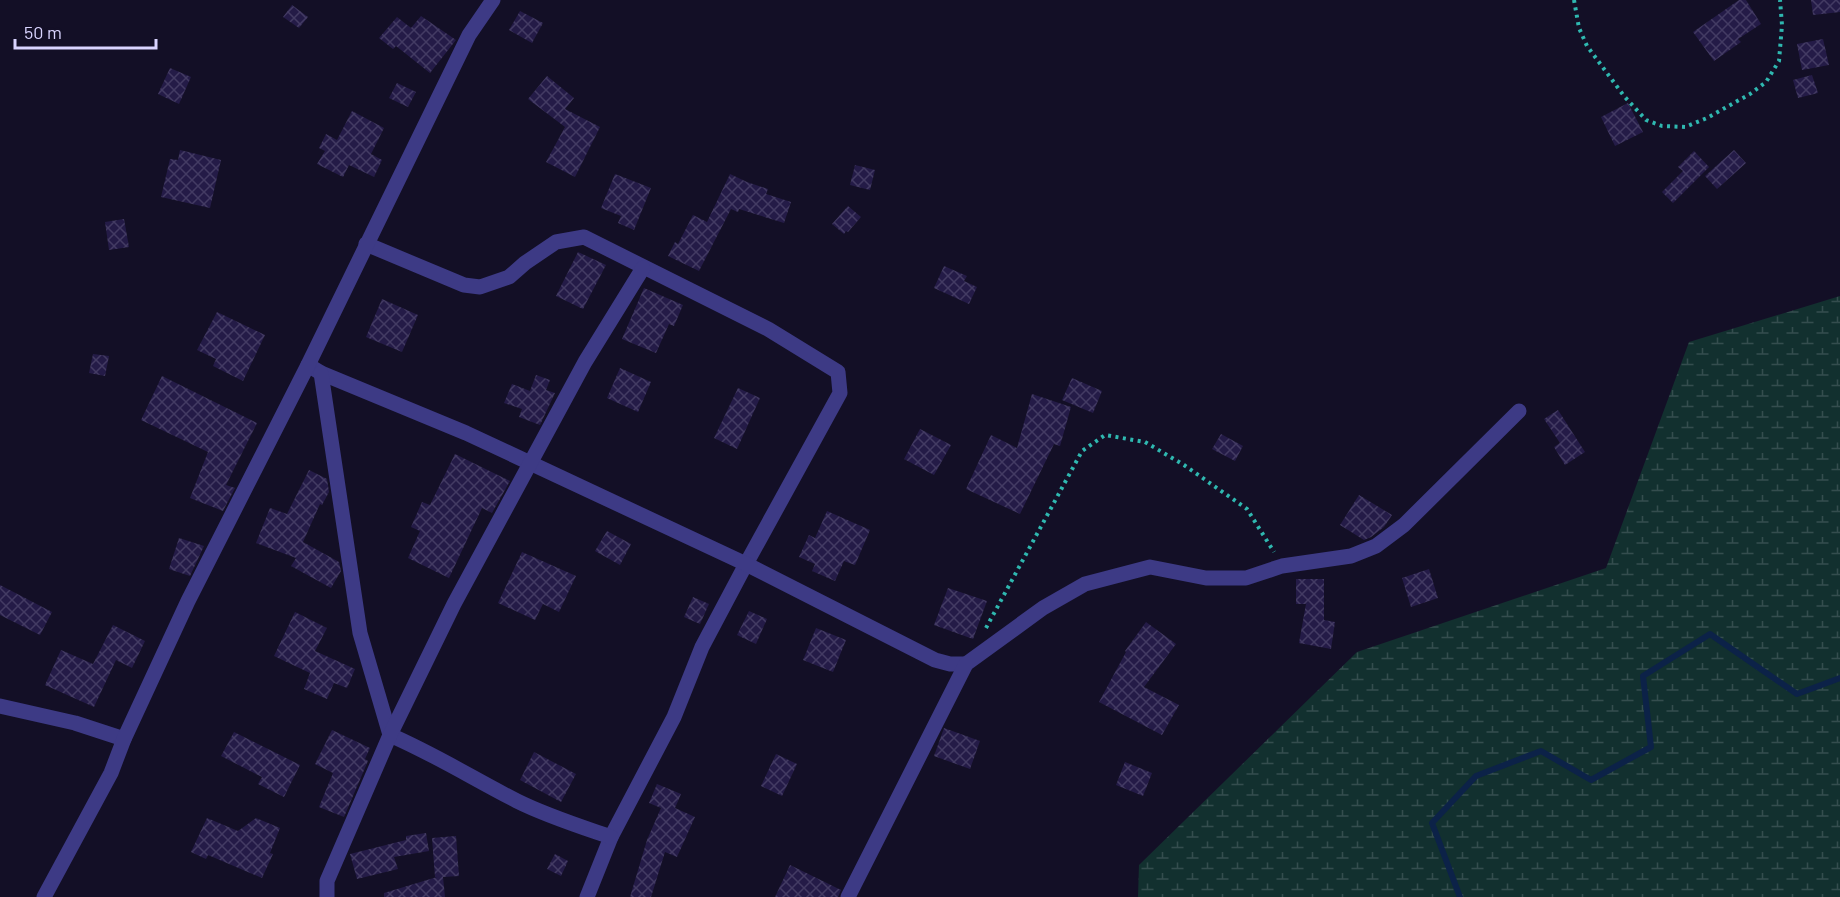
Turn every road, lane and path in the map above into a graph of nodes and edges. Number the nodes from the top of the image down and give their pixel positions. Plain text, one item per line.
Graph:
1 (493, 0) edge
2 (1574, 0) edge
3 (1780, 0) edge
4 (366, 244) junction
5 (643, 268) junction
6 (314, 369) junction
7 (1519, 411) dead end
8 (529, 464) junction
9 (746, 564) junction
10 (1282, 566) junction
11 (983, 634) dead end
12 (966, 664) junction
13 (0, 706) edge
14 (390, 735) junction
15 (124, 739) junction
16 (611, 837) junction
17 (44, 897) edge
18 (327, 897) edge
19 (587, 897) edge
20 (848, 897) edge

1 - 4 street
2 - 3 path
4 - 5 street
4 - 6 street
5 - 8 street
5 - 9 street
6 - 8 street
6 - 14 street
6 - 15 street
7 - 10 street
8 - 9 street
8 - 14 street
9 - 12 street
9 - 16 street
10 - 11 path
10 - 12 street
12 - 20 street
13 - 15 street
14 - 16 street
14 - 18 street
15 - 17 street
16 - 19 street

